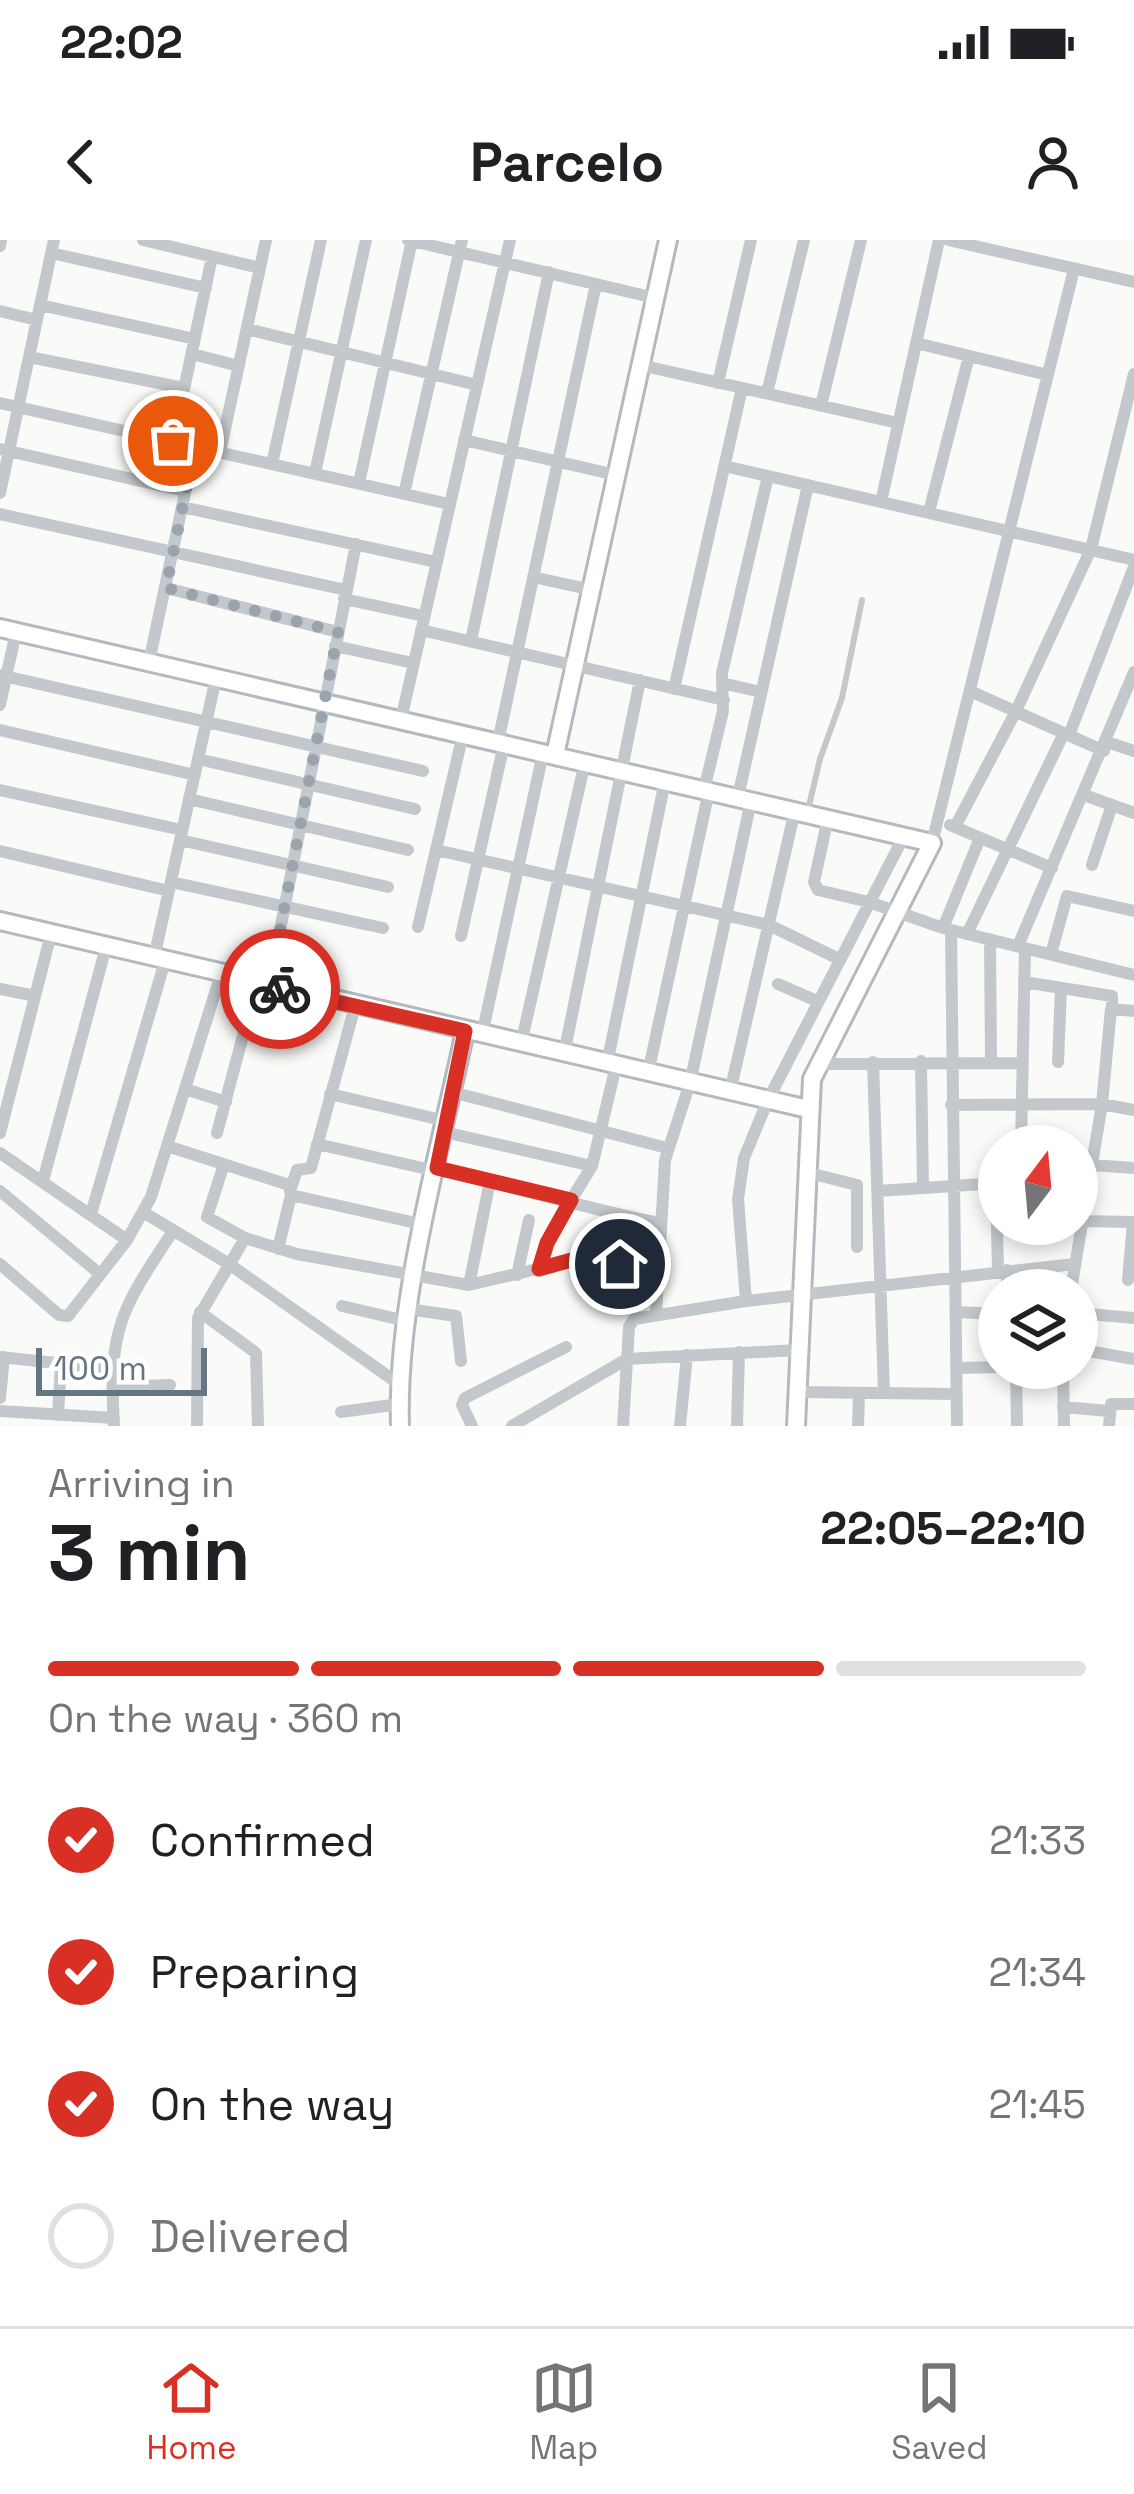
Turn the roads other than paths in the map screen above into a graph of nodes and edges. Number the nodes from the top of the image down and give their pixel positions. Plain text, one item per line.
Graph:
1 (143, 240) edge
2 (266, 240) edge
3 (321, 240) edge
4 (366, 240) edge
5 (410, 240) edge
6 (510, 240) edge
7 (668, 240) edge
8 (751, 240) edge
9 (804, 240) edge
10 (860, 240) edge
11 (944, 240) edge
12 (460, 246) edge
13 (52, 247) edge
14 (212, 257) junction
15 (506, 261) junction
16 (260, 268) junction
17 (1074, 268) junction
18 (549, 272) junction
19 (1134, 282) edge
20 (596, 284) junction
21 (206, 288) junction
22 (655, 298) junction
23 (40, 305) junction
24 (0, 311) edge
25 (37, 320) junction
26 (247, 329) junction
27 (195, 339) junction
28 (299, 342) junction
29 (916, 343) junction
30 (341, 352) junction
31 (192, 354) junction
32 (969, 356) junction
33 (28, 357) junction
34 (385, 363) junction
35 (640, 365) junction
36 (238, 366) junction
37 (431, 374) junction
38 (1134, 374) edge
39 (1048, 375) junction
40 (718, 383) junction
41 (477, 386) junction
42 (184, 388) junction
43 (742, 388) junction
44 (766, 393) junction
45 (0, 403) edge
46 (18, 406) junction
47 (821, 406) junction
48 (898, 423) junction
49 (464, 440) junction
50 (173, 441) junction
51 (195, 446) junction
52 (4, 450) edge
53 (511, 451) junction
54 (220, 452) junction
55 (557, 462) junction
56 (272, 464) junction
57 (724, 466) junction
58 (315, 473) junction
59 (616, 476) junction
60 (768, 476) junction
61 (359, 483) junction
62 (808, 485) junction
63 (185, 490) junction
64 (0, 493) edge
65 (404, 494) junction
66 (881, 502) junction
67 (449, 504) junction
68 (182, 507) junction
69 (929, 512) junction
70 (0, 514) edge
71 (1010, 530) junction
72 (356, 544) junction
73 (1091, 549) junction
74 (172, 552) junction
75 (436, 562) junction
76 (1134, 563) edge
77 (532, 577) junction
78 (166, 588) junction
79 (592, 590) junction
80 (345, 594) junction
81 (862, 600) dead end
82 (422, 623) junction
83 (8, 630) edge
84 (336, 639) junction
85 (471, 641) junction
86 (517, 651) junction
87 (149, 662) junction
88 (413, 663) junction
89 (575, 664) junction
90 (1134, 672) edge
91 (3, 675) edge
92 (216, 678) junction
93 (640, 680) junction
94 (722, 682) junction
95 (674, 688) junction
96 (970, 691) junction
97 (761, 692) junction
98 (724, 700) junction
99 (323, 702) junction
100 (0, 705) edge
101 (1016, 711) junction
102 (401, 720) junction
103 (207, 721) junction
104 (0, 730) edge
105 (463, 734) junction
106 (1066, 734) junction
107 (501, 743) junction
108 (315, 745) junction
109 (1106, 746) junction
110 (1134, 751) edge
111 (549, 754) junction
112 (198, 759) junction
113 (585, 762) junction
114 (422, 771) dead end
115 (622, 771) junction
116 (195, 775) junction
117 (665, 781) junction
118 (308, 784) junction
119 (0, 790) edge
120 (707, 790) junction
121 (1084, 795) junction
122 (189, 799) junction
123 (745, 799) junction
124 (1112, 805) junction
125 (415, 809) dead end
126 (801, 812) junction
127 (1134, 813) edge
128 (828, 818) junction
129 (938, 820) junction
130 (300, 825) junction
131 (955, 827) junction
132 (181, 835) junction
133 (904, 836) junction
134 (980, 838) junction
135 (932, 843) junction
136 (1008, 849) junction
137 (408, 850) dead end
138 (436, 850) junction
139 (0, 851) edge
140 (478, 860) junction
141 (1092, 865) dead end
142 (292, 866) junction
143 (1052, 868) junction
144 (518, 869) junction
145 (558, 878) junction
146 (170, 886) junction
147 (388, 887) dead end
148 (598, 887) junction
149 (641, 897) junction
150 (869, 902) junction
151 (684, 906) junction
152 (284, 907) junction
153 (898, 911) junction
154 (1134, 911) edge
155 (726, 916) junction
156 (0, 922) edge
157 (769, 925) junction
158 (418, 927) dead end
159 (383, 928) dead end
160 (947, 929) junction
161 (51, 934) junction
162 (967, 934) junction
163 (461, 936) dead end
164 (990, 939) junction
165 (106, 947) junction
166 (1022, 947) junction
167 (1051, 954) junction
168 (839, 959) junction
169 (159, 960) junction
170 (221, 974) junction
171 (1134, 974) edge
172 (1024, 982) junction
173 (263, 984) junction
174 (778, 984) dead end
175 (1061, 988) junction
176 (0, 989) edge
177 (35, 996) junction
178 (817, 1001) junction
179 (355, 1006) junction
180 (1112, 1007) junction
181 (1134, 1011) edge
182 (474, 1033) junction
183 (521, 1044) junction
184 (564, 1054) junction
185 (921, 1061) junction
186 (951, 1061) junction
187 (873, 1062) junction
188 (991, 1062) junction
189 (1058, 1062) dead end
190 (1022, 1063) junction
191 (818, 1064) junction
192 (611, 1065) junction
193 (648, 1073) junction
194 (690, 1082) junction
195 (184, 1089) junction
196 (452, 1092) junction
197 (730, 1092) junction
198 (330, 1094) junction
199 (768, 1100) junction
200 (226, 1102) junction
201 (1021, 1104) junction
202 (1102, 1104) junction
203 (951, 1105) junction
204 (808, 1109) junction
205 (1134, 1110) edge
206 (1021, 1125) edge
207 (1097, 1125) edge
208 (445, 1126) junction
209 (597, 1131) junction
210 (0, 1133) edge
211 (218, 1133) dead end
212 (317, 1144) junction
213 (166, 1147) junction
214 (667, 1148) junction
215 (0, 1153) edge
216 (224, 1164) junction
217 (592, 1166) junction
218 (1134, 1168) edge
219 (436, 1169) junction
220 (805, 1172) junction
221 (1098, 1172) edge
222 (490, 1180) junction
223 (43, 1181) junction
224 (978, 1185) edge
225 (952, 1186) junction
226 (923, 1188) junction
227 (0, 1191) edge
228 (878, 1191) junction
229 (291, 1192) junction
230 (571, 1200) junction
231 (143, 1212) junction
232 (91, 1214) junction
233 (530, 1220) dead end
234 (1098, 1221) edge
235 (1134, 1222) edge
236 (659, 1223) junction
237 (425, 1225) junction
238 (173, 1231) junction
239 (245, 1238) junction
240 (127, 1240) junction
241 (1077, 1245) edge
242 (857, 1247) dead end
243 (278, 1249) junction
244 (0, 1264) edge
245 (229, 1264) junction
246 (1075, 1264) junction
247 (539, 1269) junction
248 (656, 1269) junction
249 (1015, 1269) edge
250 (1074, 1269) edge
251 (978, 1273) edge
252 (100, 1274) junction
253 (517, 1275) junction
254 (955, 1276) junction
255 (414, 1278) junction
256 (1128, 1280) dead end
257 (470, 1285) junction
258 (881, 1285) junction
259 (800, 1296) junction
260 (746, 1301) junction
261 (342, 1306) dead end
262 (200, 1312) junction
263 (956, 1312) junction
264 (978, 1313) edge
265 (407, 1315) junction
266 (656, 1315) junction
267 (1098, 1315) edge
268 (1134, 1318) edge
269 (566, 1347) dead end
270 (798, 1350) junction
271 (739, 1352) junction
272 (1098, 1353) edge
273 (687, 1355) junction
274 (2, 1357) edge
275 (627, 1359) junction
276 (1134, 1359) edge
277 (461, 1361) dead end
278 (61, 1364) junction
279 (957, 1368) junction
280 (978, 1368) edge
281 (112, 1370) junction
282 (399, 1384) junction
283 (170, 1385) dead end
284 (113, 1387) junction
285 (1016, 1389) edge
286 (1064, 1389) edge
287 (797, 1393) junction
288 (859, 1393) junction
289 (884, 1393) junction
290 (957, 1394) junction
291 (0, 1398) edge
292 (399, 1404) junction
293 (1134, 1404) edge
294 (1064, 1407) junction
295 (1109, 1411) junction
296 (0, 1412) edge
297 (341, 1412) dead end
298 (58, 1415) junction
299 (114, 1422) edge
300 (196, 1426) edge
301 (258, 1426) edge
302 (400, 1426) edge
303 (472, 1426) edge
304 (512, 1426) edge
305 (623, 1426) edge
306 (680, 1426) edge
307 (737, 1426) edge
308 (796, 1426) edge
309 (858, 1426) edge
310 (957, 1426) edge
311 (1017, 1426) edge
312 (1064, 1426) edge
313 (1109, 1426) edge

1 - 14 street
2 - 16 street
3 - 28 street
4 - 30 street
5 - 12 street
5 - 34 street
6 - 15 street
7 - 22 street
8 - 40 street
9 - 44 street
10 - 47 street
11 - 17 street
11 - 29 street
12 - 15 street
12 - 37 street
13 - 21 street
13 - 23 street
14 - 16 street
14 - 21 street
15 - 18 street
15 - 41 street
16 - 26 street
17 - 19 street
17 - 39 street
18 - 20 street
18 - 53 street
20 - 22 street
20 - 55 street
21 - 27 street
22 - 35 street
23 - 25 street
23 - 27 street
24 - 25 street
25 - 33 street
26 - 28 street
26 - 36 street
27 - 31 street
28 - 30 street
28 - 56 street
29 - 32 street
29 - 48 street
30 - 34 street
30 - 58 street
31 - 36 street
31 - 42 street
32 - 39 street
32 - 69 street
33 - 42 street
33 - 46 street
34 - 37 street
34 - 61 street
35 - 40 street
35 - 59 street
36 - 54 street
37 - 41 street
37 - 65 street
38 - 73 street
39 - 71 street
40 - 43 street
41 - 49 street
42 - 50 street
43 - 44 street
43 - 57 street
44 - 47 street
45 - 46 street
46 - 50 street
46 - 52 street
47 - 48 street
48 - 66 street
49 - 53 street
49 - 67 street
50 - 51 street
51 - 54 street
51 - 63 street
52 - 63 street
52 - 64 street
53 - 55 street
53 - 85 street
54 - 56 street
55 - 59 street
55 - 77 street
56 - 58 street
57 - 60 street
57 - 95 street
58 - 61 street
59 - 79 street
60 - 62 street
60 - 94 street
61 - 65 street
62 - 66 street
62 - 97 street
63 - 68 street
65 - 67 street
66 - 69 street
67 - 75 street
68 - 72 street
68 - 74 street
69 - 71 street
70 - 74 street
71 - 73 street
71 - 96 street
72 - 75 street
72 - 80 street
73 - 76 street
73 - 101 street
74 - 78 street
74 - 80 street
75 - 82 street
76 - 106 street
77 - 79 street
77 - 86 street
78 - 84 street
78 - 87 street
79 - 89 street
80 - 82 street
80 - 84 street
81 - 126 lane
82 - 85 street
82 - 88 street
83 - 87 street
83 - 91 street
84 - 88 street
84 - 99 street
85 - 86 street
86 - 89 street
86 - 107 street
87 - 92 street
88 - 102 street
89 - 93 street
89 - 111 street
90 - 109 street
91 - 100 street
91 - 103 street
92 - 99 street
92 - 103 street
93 - 95 street
93 - 115 street
94 - 97 street
94 - 98 street
95 - 98 street
96 - 101 street
96 - 129 street
97 - 123 street
98 - 120 street
99 - 102 street
99 - 108 street
101 - 106 street
101 - 131 street
102 - 105 street
103 - 108 street
103 - 112 street
104 - 116 street
105 - 107 street
105 - 138 street
106 - 109 street
106 - 136 street
107 - 111 street
107 - 140 street
108 - 114 street
108 - 118 street
109 - 110 street
109 - 121 street
111 - 113 street
111 - 144 street
112 - 116 street
112 - 118 street
113 - 115 street
113 - 145 street
115 - 117 street
115 - 148 street
116 - 122 street
117 - 120 street
117 - 149 street
118 - 125 street
118 - 130 street
119 - 132 street
120 - 123 street
120 - 151 street
121 - 124 street
121 - 143 street
122 - 130 street
122 - 132 street
123 - 126 street
123 - 155 street
124 - 127 street
124 - 141 street
126 - 128 street
126 - 157 street
128 - 133 street
128 - 150 street
129 - 131 street
129 - 135 street
130 - 137 street
130 - 142 street
131 - 134 street
132 - 142 street
132 - 146 street
133 - 135 street
133 - 150 street
134 - 136 street
134 - 160 street
135 - 153 street
136 - 143 street
136 - 162 street
138 - 140 street
138 - 158 street
139 - 146 street
140 - 144 street
140 - 163 street
142 - 147 street
142 - 152 street
143 - 166 street
144 - 145 street
144 - 182 street
145 - 148 street
145 - 183 street
146 - 152 street
146 - 169 street
148 - 149 street
148 - 184 street
149 - 151 street
149 - 192 street
150 - 153 street
150 - 168 street
151 - 155 street
151 - 193 street
152 - 159 street
152 - 173 street
153 - 160 street
153 - 191 street
154 - 167 street
155 - 157 street
155 - 194 street
156 - 161 street
157 - 168 street
157 - 197 street
160 - 162 street
160 - 186 street
161 - 165 street
161 - 177 street
162 - 164 street
164 - 166 street
164 - 188 street
165 - 169 street
165 - 223 street
166 - 167 street
166 - 172 street
167 - 171 street
168 - 178 street
169 - 170 street
169 - 232 street
170 - 173 street
170 - 195 street
172 - 175 street
172 - 190 street
173 - 179 street
173 - 200 street
174 - 178 street
175 - 180 street
175 - 189 street
176 - 177 street
177 - 210 street
178 - 199 street
179 - 182 street
179 - 198 street
180 - 181 street
180 - 202 street
182 - 183 street
182 - 196 street
183 - 184 street
184 - 192 street
185 - 186 street
185 - 187 street
185 - 226 street
186 - 188 street
186 - 203 street
187 - 191 street
187 - 228 street
188 - 190 street
190 - 201 street
191 - 204 street
192 - 193 street
192 - 209 street
193 - 194 street
194 - 197 street
194 - 214 street
195 - 200 street
195 - 213 street
196 - 208 street
196 - 209 street
197 - 199 street
198 - 208 street
198 - 212 street
199 - 204 street
199 - 260 street
200 - 211 street
201 - 202 street
201 - 203 street
201 - 206 street
202 - 205 street
202 - 207 street
203 - 225 street
204 - 220 street
208 - 217 street
208 - 219 street
209 - 214 street
209 - 217 street
212 - 219 street
212 - 229 street
213 - 216 street
213 - 231 street
214 - 236 street
215 - 223 street
216 - 229 street
216 - 239 street
217 - 230 street
218 - 221 street
219 - 222 street
219 - 237 street
220 - 242 street
220 - 259 street
222 - 230 street
222 - 257 street
223 - 232 street
224 - 225 street
225 - 226 street
225 - 254 street
226 - 228 street
227 - 252 street
228 - 258 street
229 - 237 street
229 - 243 street
230 - 236 street
230 - 247 street
231 - 238 street
231 - 240 street
232 - 240 street
233 - 253 street
234 - 235 street
235 - 256 street
236 - 248 street
237 - 255 street
238 - 245 street
238 - 281 street
239 - 243 street
239 - 245 street
240 - 252 street
241 - 246 street
243 - 255 street
244 - 252 street
245 - 262 street
245 - 282 street
246 - 249 street
246 - 250 street
247 - 248 street
247 - 253 street
248 - 266 street
251 - 254 street
253 - 257 street
254 - 258 street
254 - 263 street
255 - 257 street
255 - 265 street
258 - 259 street
258 - 289 street
259 - 260 street
259 - 270 street
260 - 266 street
261 - 265 street
262 - 300 street
262 - 301 street
263 - 264 street
263 - 279 street
265 - 277 street
265 - 282 street
266 - 275 street
267 - 268 street
269 - 303 street
270 - 271 street
270 - 287 street
271 - 273 street
271 - 307 street
272 - 276 street
273 - 275 street
273 - 306 street
274 - 278 street
274 - 291 street
275 - 304 street
275 - 305 street
278 - 281 street
278 - 298 street
279 - 280 street
279 - 290 street
281 - 284 street
282 - 292 street
283 - 284 street
284 - 299 street
285 - 311 street
286 - 294 street
287 - 288 street
287 - 308 street
288 - 289 street
288 - 309 street
289 - 290 street
290 - 310 street
292 - 297 street
292 - 302 street
293 - 295 street
294 - 295 street
294 - 312 street
295 - 313 street
296 - 298 street
298 - 299 street

